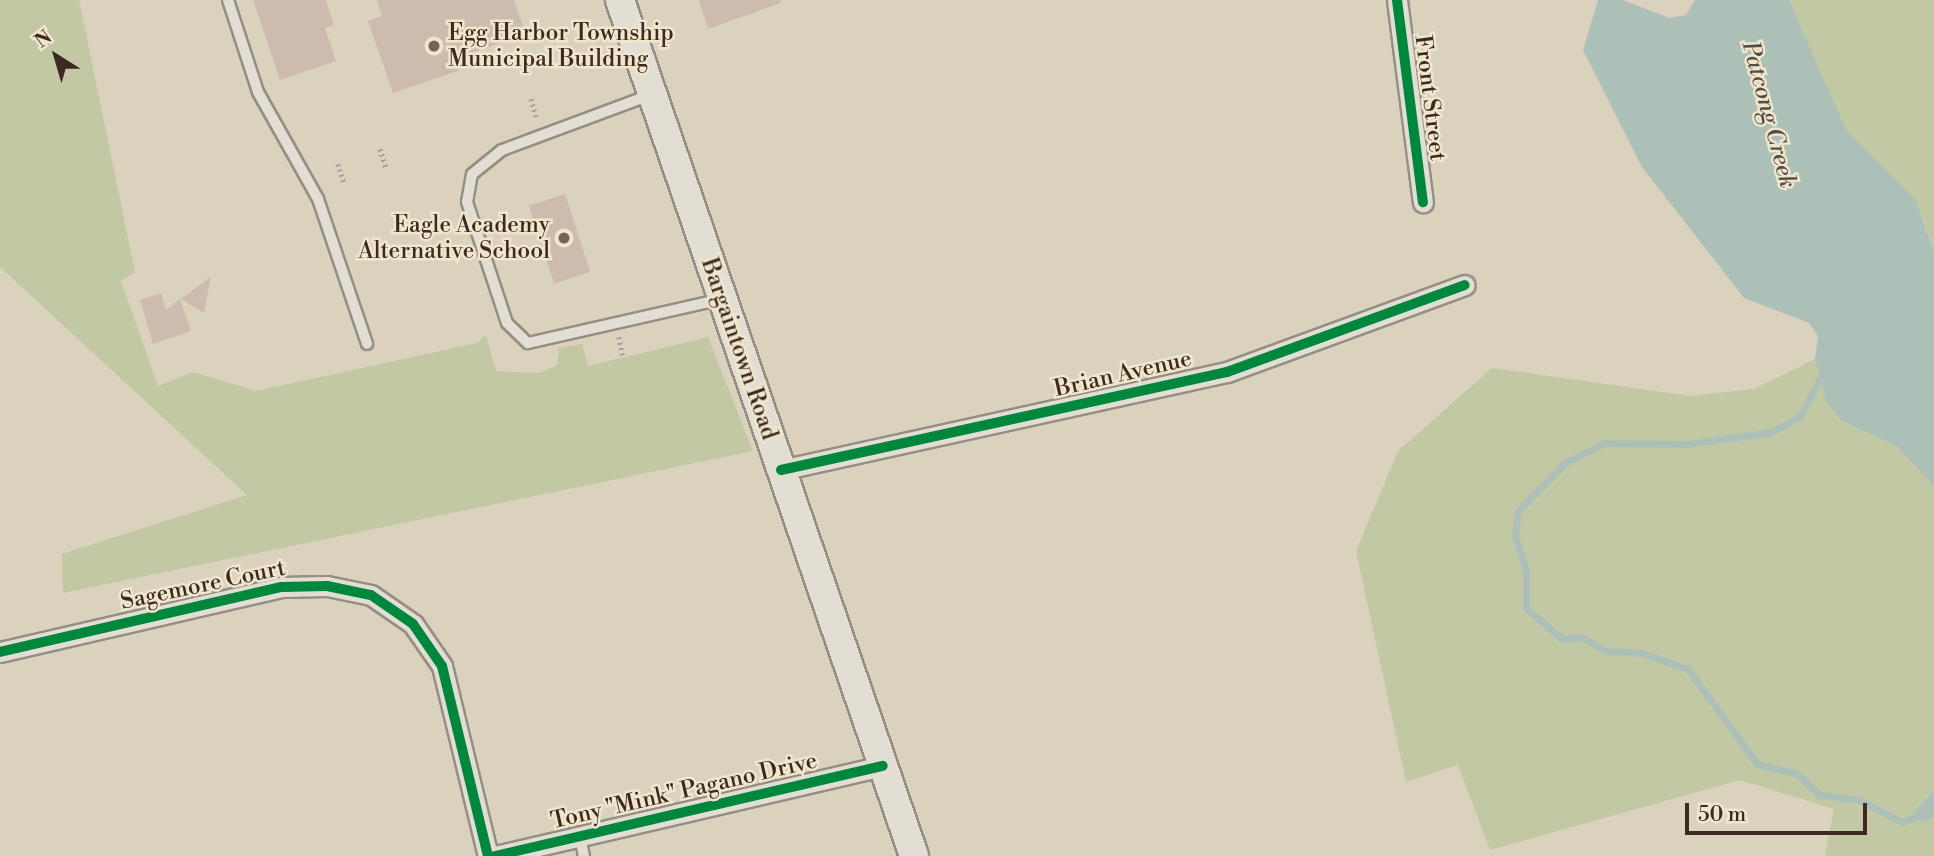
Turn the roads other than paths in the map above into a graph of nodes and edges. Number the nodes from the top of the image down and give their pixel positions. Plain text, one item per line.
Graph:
1 (228, 0) edge
2 (620, 0) edge
3 (1396, 0) edge
4 (650, 95) junction
5 (1423, 202) dead end
6 (1465, 285) dead end
7 (722, 299) junction
8 (367, 344) dead end
9 (781, 470) junction
10 (0, 652) edge
11 (883, 766) junction
12 (580, 836) junction
13 (488, 856) edge
14 (495, 856) edge
15 (584, 856) edge
16 (914, 856) edge

1 - 8 lane
2 - 4 main road, Bargaintown Road
3 - 5 street, Front Street
4 - 7 main road, Bargaintown Road
4 - 7 lane
6 - 9 street, Brian Avenue
7 - 9 main road, Bargaintown Road
9 - 11 main road, Bargaintown Road
10 - 13 street, Sagemore Court
11 - 12 street, Tony "Mink" Pagano Drive
11 - 16 main road, Bargaintown Road
12 - 14 street, Tony "Mink" Pagano Drive
12 - 15 lane

